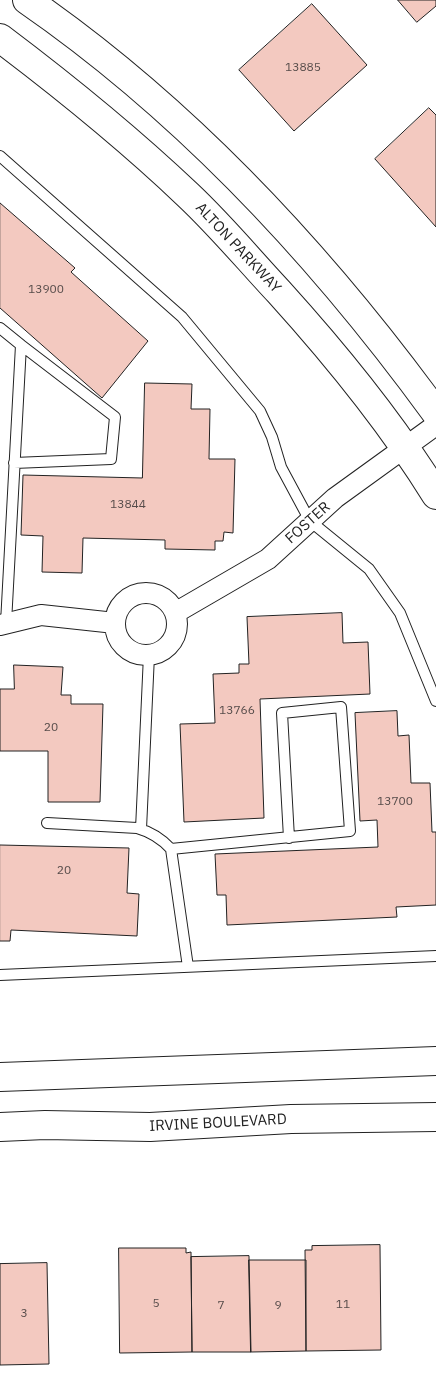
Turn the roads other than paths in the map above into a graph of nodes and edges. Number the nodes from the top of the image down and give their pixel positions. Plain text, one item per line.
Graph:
1 (27, 0) edge
2 (0, 38) edge
3 (0, 156) edge
4 (0, 328) edge
5 (21, 345) junction
6 (436, 413) edge
7 (436, 425) edge
8 (405, 449) junction
9 (14, 463) junction
10 (436, 495) edge
11 (310, 520) junction
12 (175, 613) junction
13 (115, 623) junction
14 (3, 624) edge
15 (149, 655) junction
16 (436, 701) edge
17 (47, 823) dead end
18 (141, 830) junction
19 (289, 838) junction
20 (171, 849) junction
21 (436, 956) edge
22 (188, 967) junction
23 (0, 976) edge
24 (436, 1061) edge
25 (0, 1077) edge
26 (436, 1117) edge
27 (0, 1127) edge

1 - 6 main road
2 - 8 main road, ALTON PARKWAY
3 - 11 lane
4 - 5 lane
5 - 9 lane
5 - 9 lane
7 - 8 street, FOSTER
8 - 10 main road, ALTON PARKWAY
8 - 11 street, FOSTER
9 - 14 lane
11 - 12 street, FOSTER
11 - 16 lane
12 - 13 street
12 - 15 street
13 - 14 street
13 - 15 street
15 - 18 lane
17 - 18 lane
18 - 20 lane
19 - 19 lane
19 - 20 lane
20 - 22 lane
21 - 22 lane
22 - 23 lane
24 - 25 main road
26 - 27 main road, IRVINE BOULEVARD

